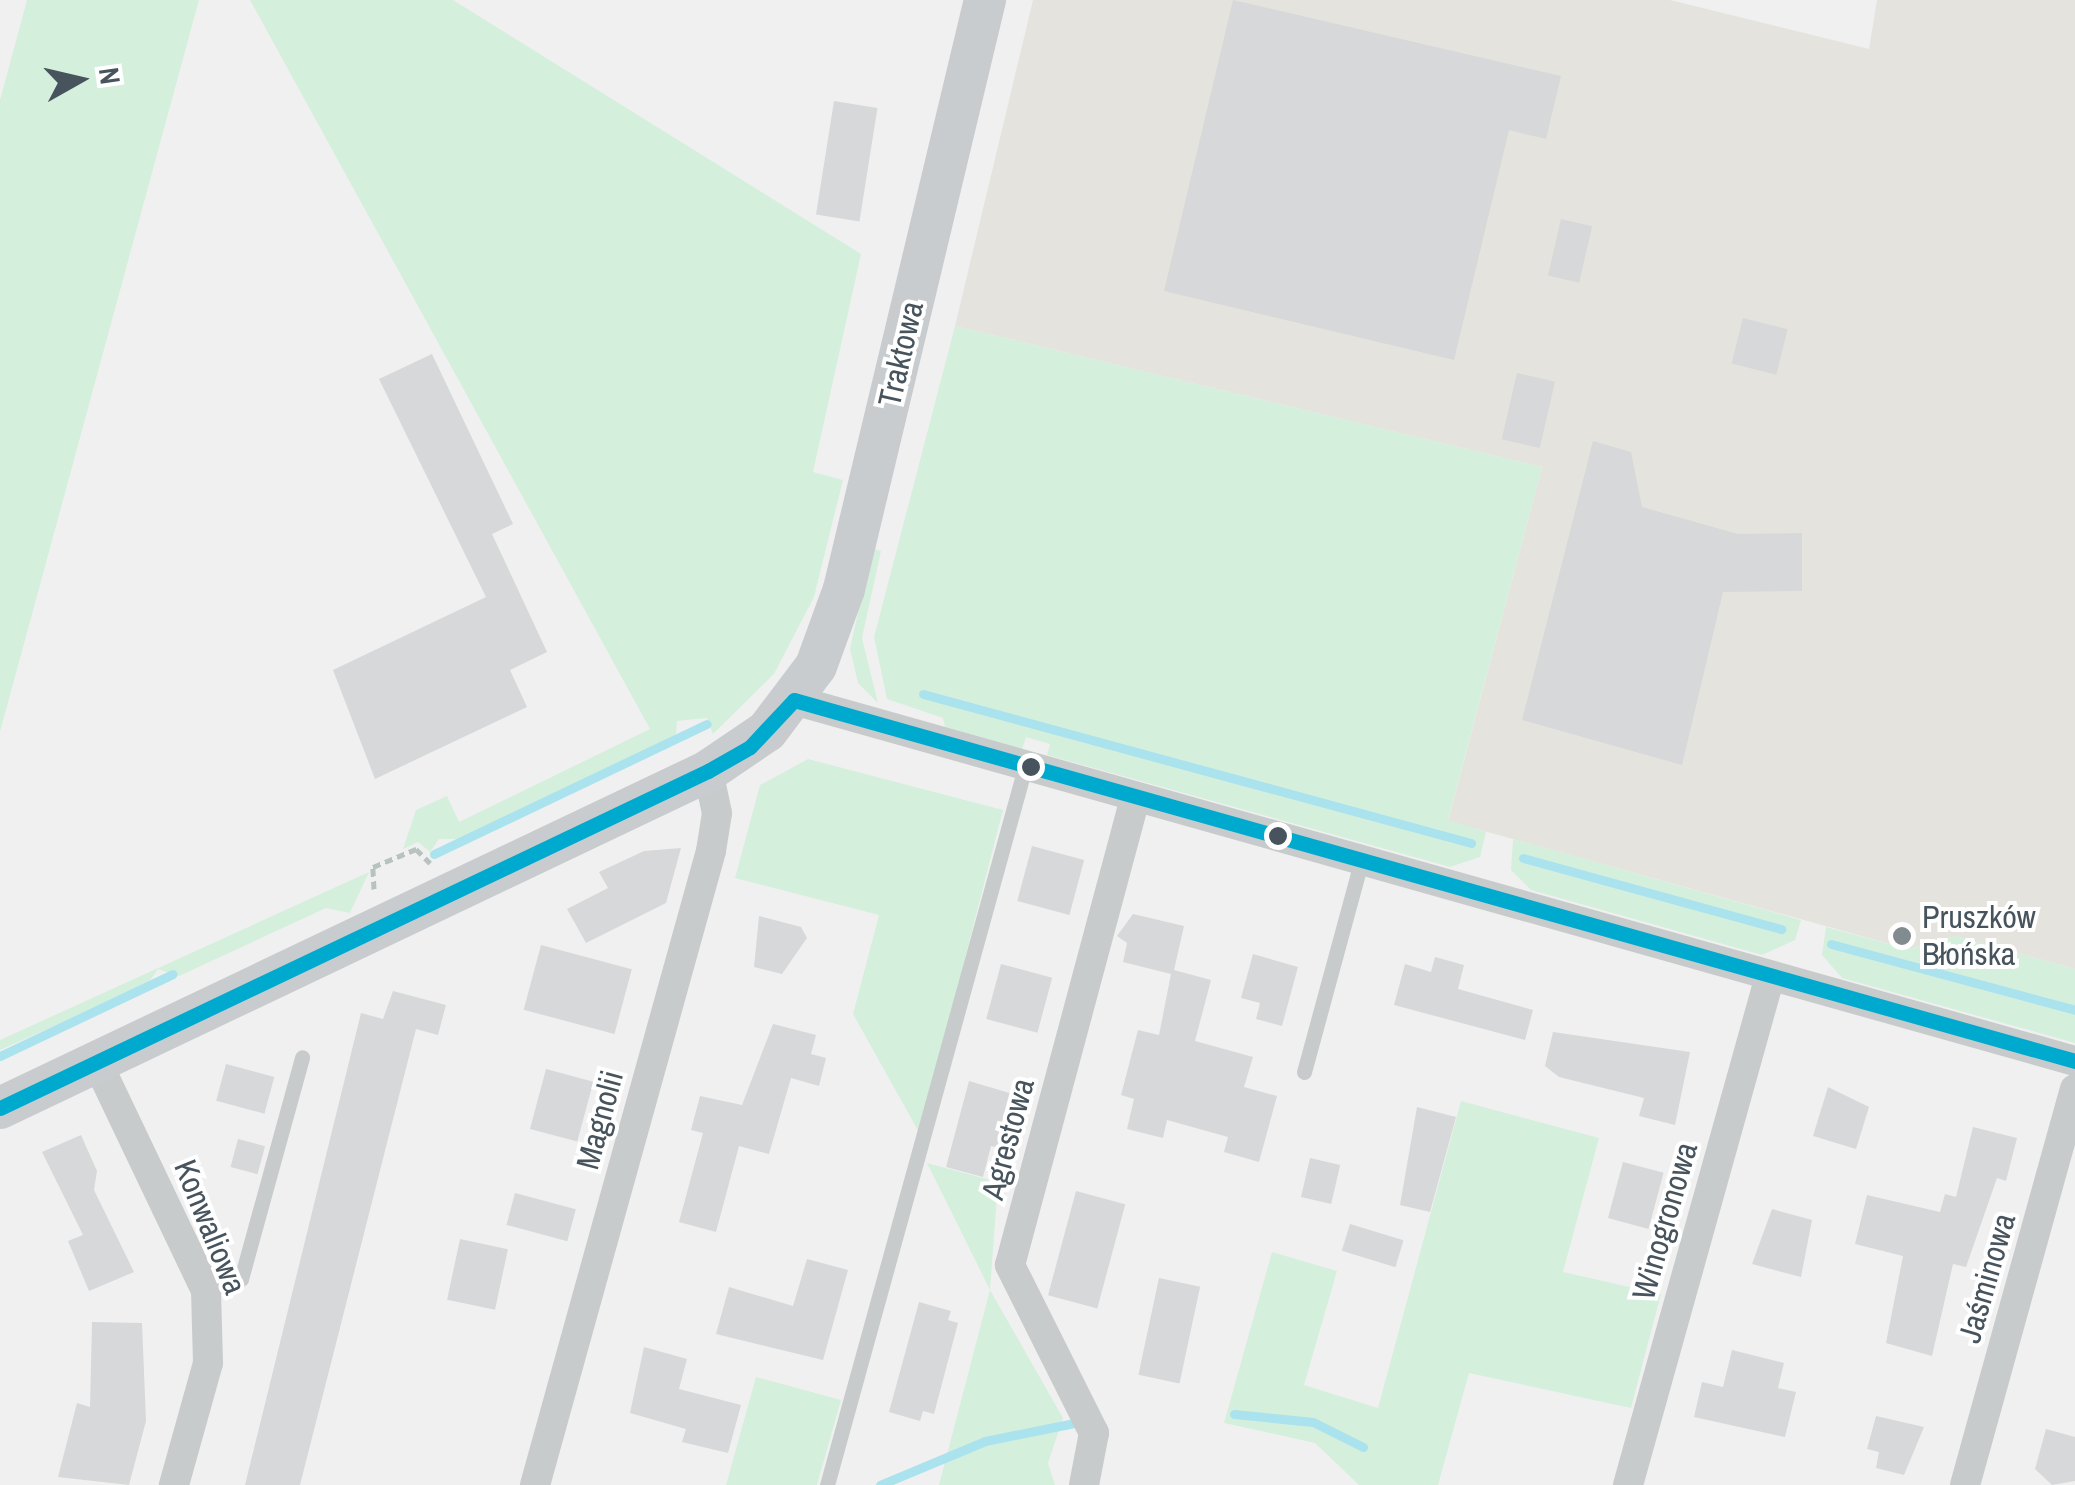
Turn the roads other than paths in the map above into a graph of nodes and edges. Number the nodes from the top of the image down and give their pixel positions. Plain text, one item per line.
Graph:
1 (985, 0) edge
2 (794, 700) junction
3 (1026, 766) junction
4 (708, 772) junction
5 (1135, 798) junction
6 (1362, 862) junction
7 (1770, 976) junction
8 (302, 1057) dead end
9 (2075, 1061) edge
10 (97, 1062) junction
11 (1304, 1072) dead end
12 (2075, 1089) edge
13 (0, 1108) edge
14 (206, 1292) junction
15 (174, 1485) edge
16 (535, 1485) edge
17 (827, 1485) edge
18 (1084, 1485) edge
19 (1628, 1485) edge
20 (1966, 1485) edge

1 - 2 street, Traktowa
2 - 3 street
2 - 4 street, Traktowa
3 - 5 street
3 - 17 lane
4 - 10 street, Traktowa
4 - 16 street, Magnolii
5 - 6 street
5 - 18 street, Agrestowa
6 - 7 street
6 - 11 lane
7 - 9 street
7 - 19 street, Winogronowa
8 - 14 lane
10 - 13 street, Traktowa
10 - 14 street, Konwaliowa
12 - 20 street, Jaśminowa
14 - 15 street, Konwaliowa

